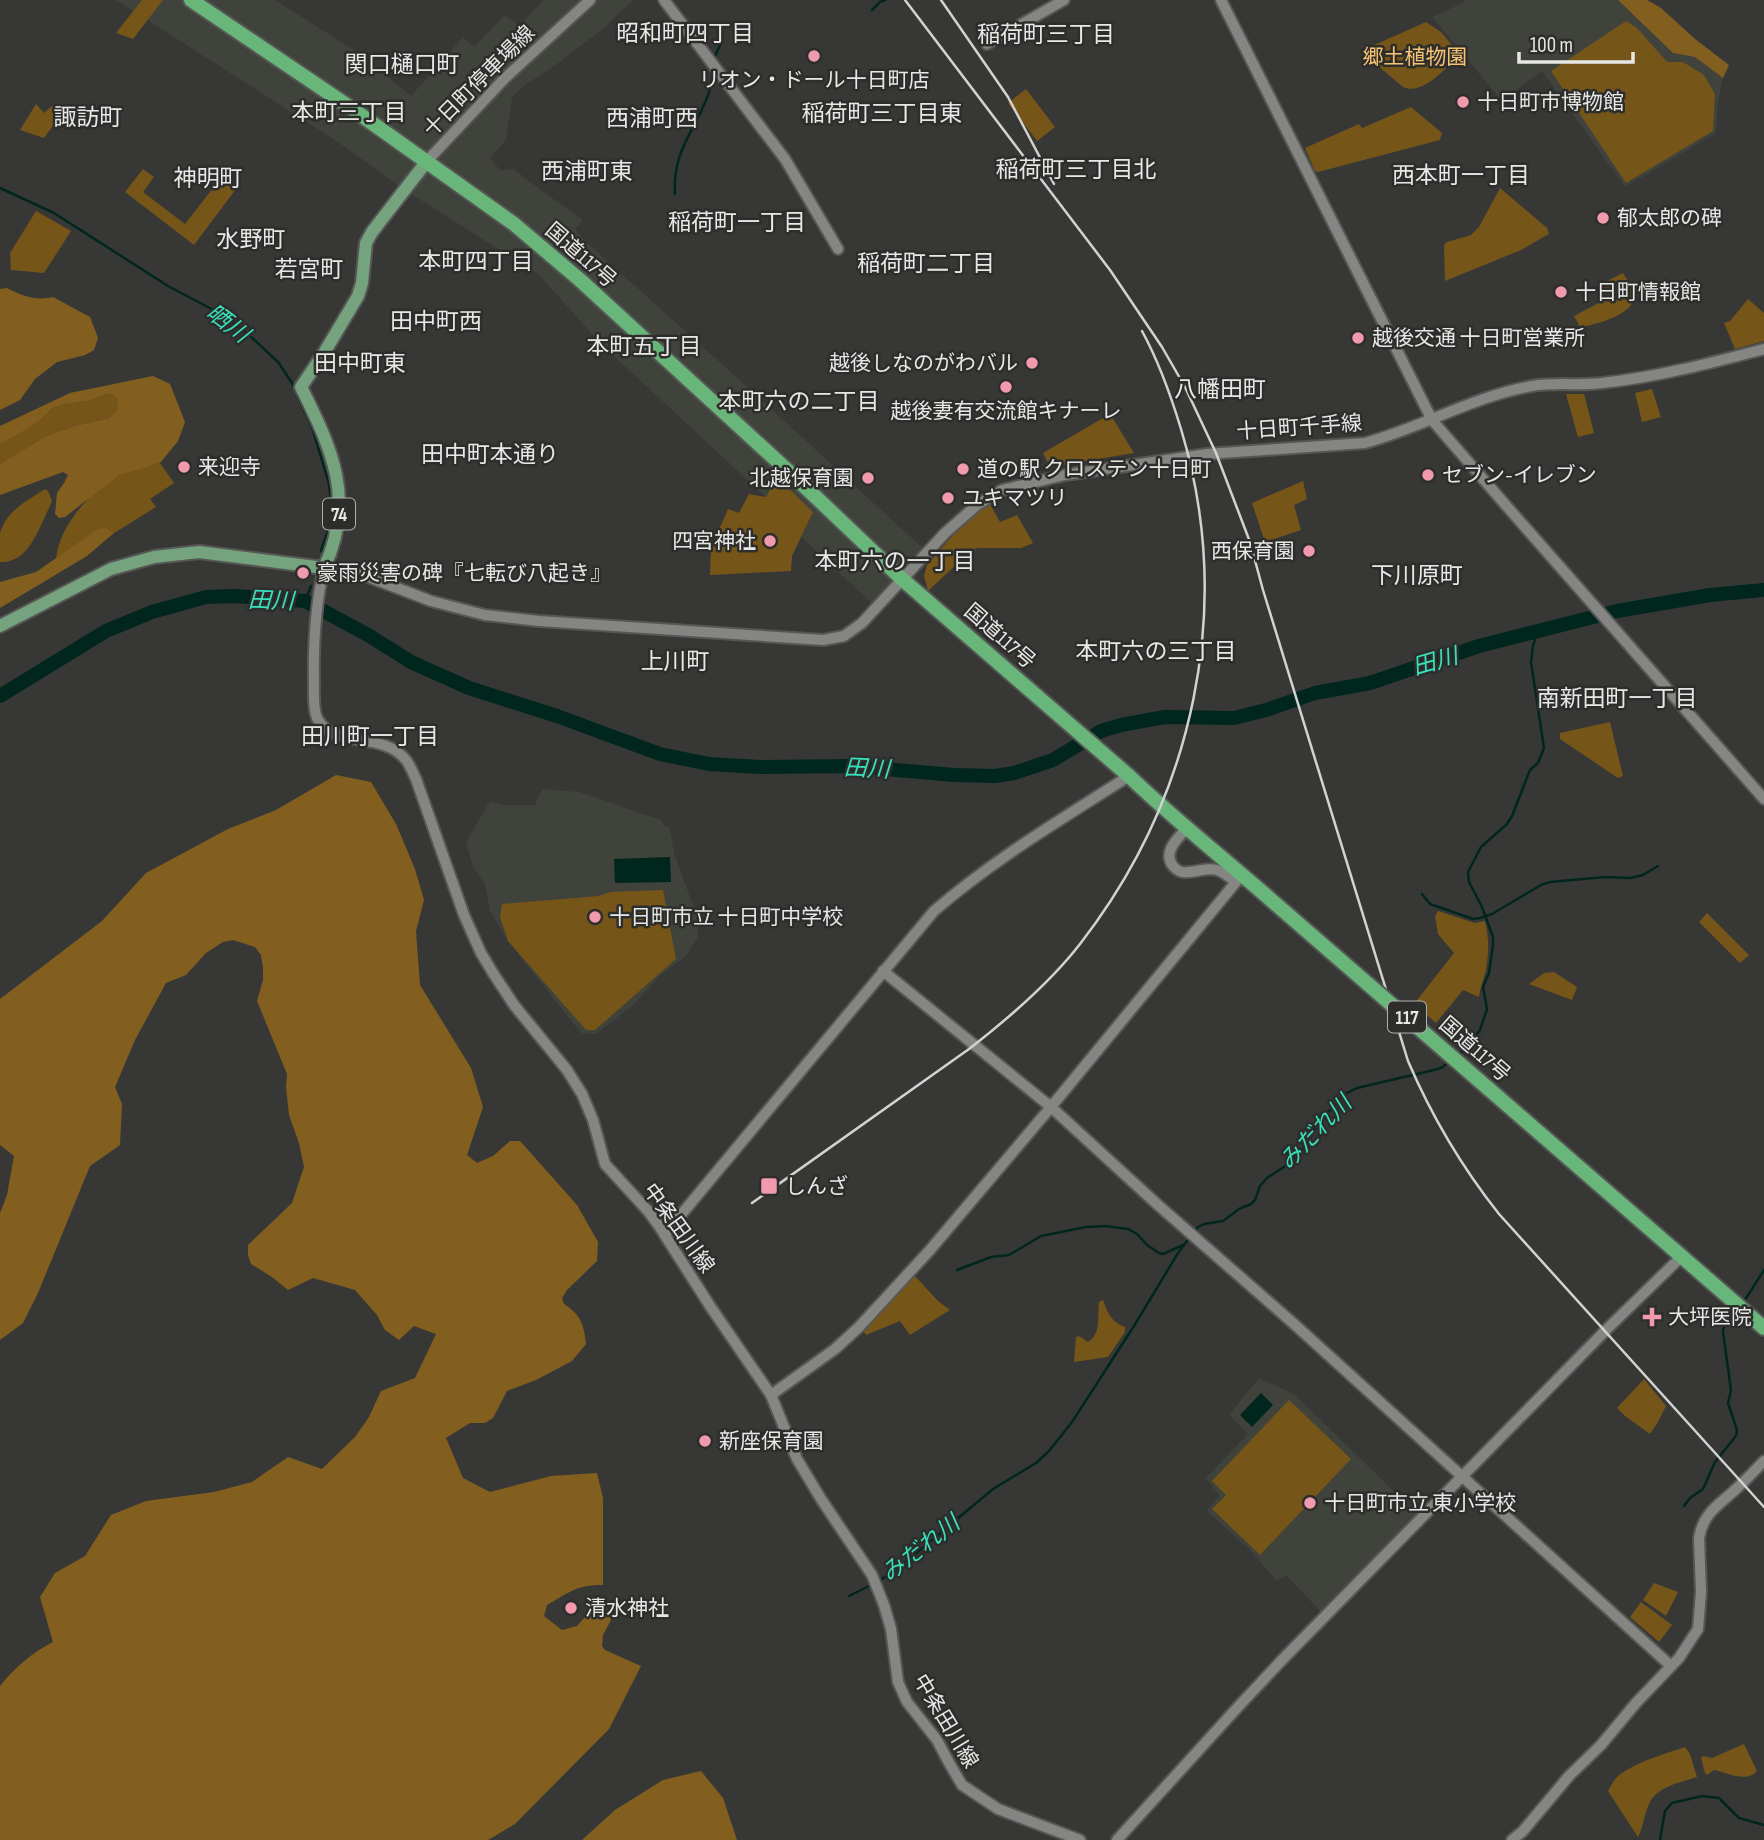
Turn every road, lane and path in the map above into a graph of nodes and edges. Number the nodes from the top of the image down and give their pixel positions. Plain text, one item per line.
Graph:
1 (191, 0) edge
2 (590, 0) edge
3 (664, 0) edge
4 (1064, 0) edge
5 (1221, 0) edge
6 (987, 44) dead end
7 (427, 161) junction
8 (838, 249) dead end
9 (1764, 349) edge
10 (1432, 420) junction
11 (324, 568) junction
12 (902, 579) junction
13 (0, 626) edge
14 (1129, 776) junction
15 (1764, 799) edge
16 (1187, 828) junction
17 (883, 971) junction
18 (1051, 1107) junction
19 (665, 1234) junction
20 (1681, 1257) junction
21 (1764, 1328) edge
22 (771, 1395) junction
23 (1764, 1461) edge
24 (1462, 1476) junction
25 (1671, 1666) junction
26 (1080, 1840) edge
27 (1117, 1840) edge
28 (1512, 1840) edge

1 - 7 highway, 国道117号 / 117
2 - 7 street, 十日町停車場線
3 - 8 street
4 - 6 street
5 - 10 street
7 - 11 main road, 74
7 - 12 highway, 国道117号 / 117
9 - 10 street, 十日町千手線
10 - 12 street, 十日町千手線
10 - 15 street
11 - 12 street, 十日町千手線
11 - 13 main road
11 - 19 street, 中条田川線
12 - 14 highway, 国道117号 / 117
14 - 16 highway, 国道117号 / 117
14 - 17 street
16 - 18 street
16 - 20 highway, 国道117号 / 117, bridge
17 - 18 street
17 - 19 street
18 - 22 street
18 - 24 street
19 - 22 street, 中条田川線
20 - 21 highway, 国道117号 / 117
20 - 24 street
22 - 26 street, 中条田川線
23 - 25 street
24 - 25 street
24 - 27 street
25 - 28 street

